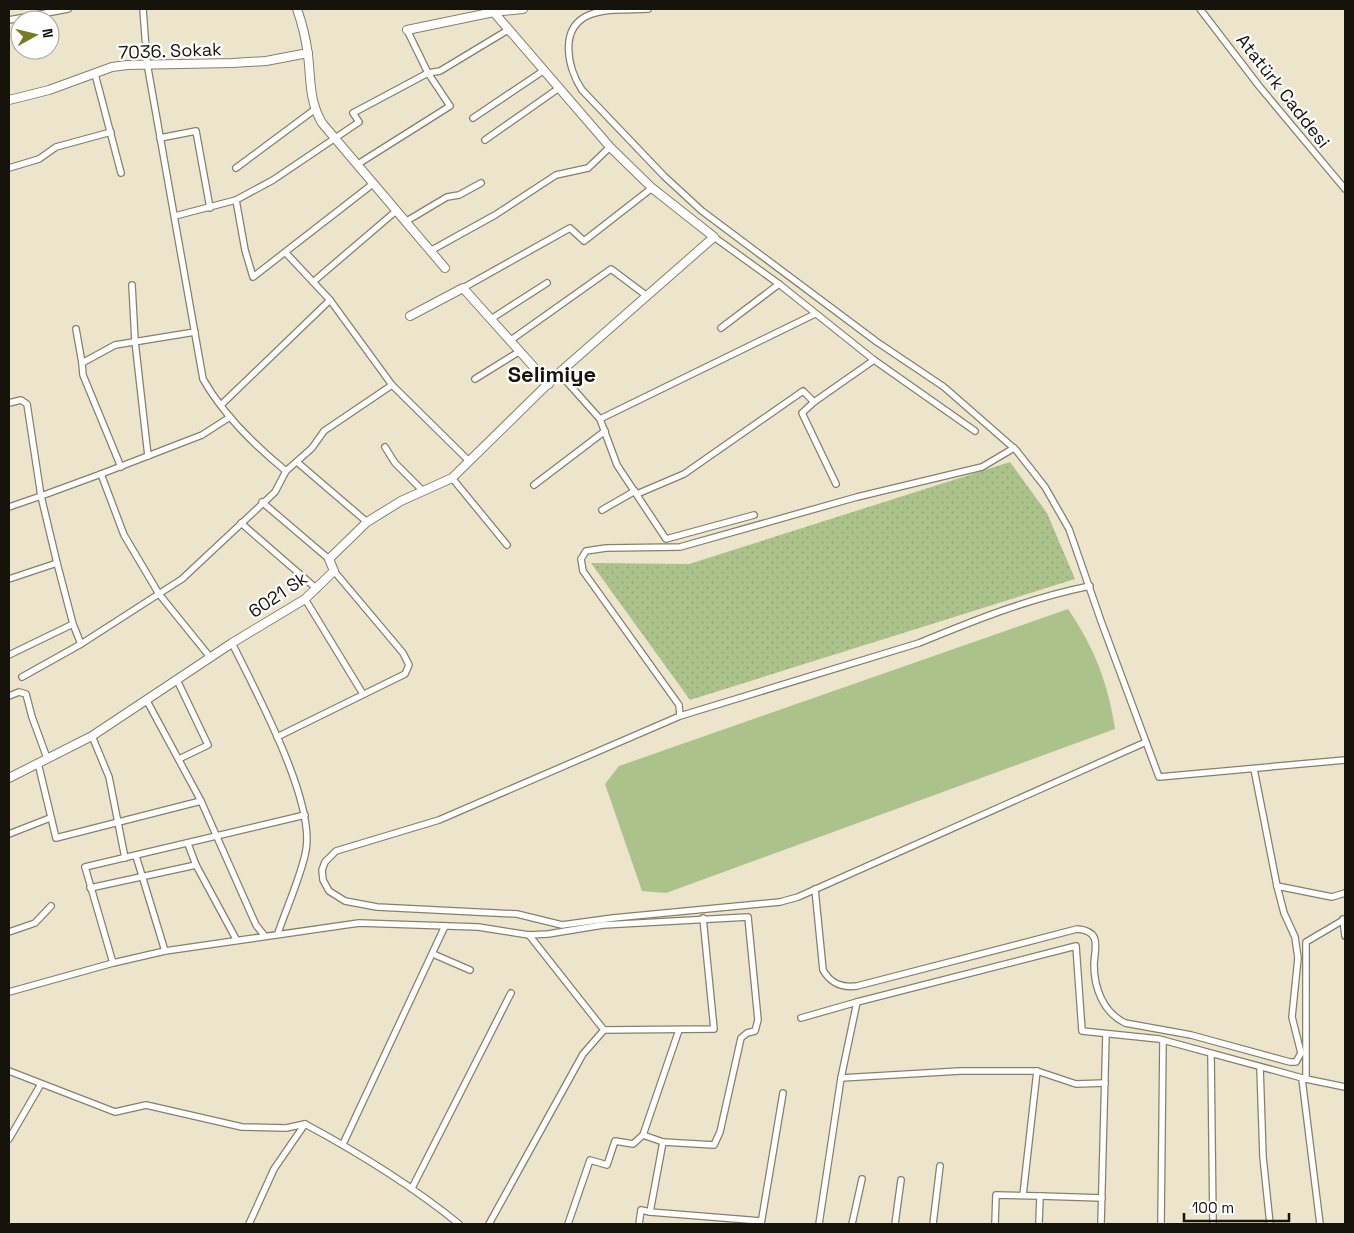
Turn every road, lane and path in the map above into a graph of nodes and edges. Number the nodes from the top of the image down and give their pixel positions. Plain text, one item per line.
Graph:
1 (68, 9) edge
2 (143, 9) edge
3 (297, 9) edge
4 (523, 9) edge
5 (648, 9) edge
6 (1200, 9) edge
7 (54, 10) edge
8 (492, 10) edge
9 (407, 30) joint
10 (508, 30) junction
11 (308, 53) junction
12 (147, 63) junction
13 (543, 71) junction
14 (428, 73) junction
15 (95, 74) junction
16 (559, 88) junction
17 (9, 100) edge
18 (314, 110) junction
19 (473, 118) dead end
20 (111, 132) junction
21 (336, 137) junction
22 (160, 138) junction
23 (485, 140) dead end
24 (610, 147) junction
25 (358, 164) junction
26 (9, 168) edge
27 (236, 168) dead end
28 (122, 173) dead end
29 (374, 183) junction
30 (481, 183) dead end
31 (652, 188) junction
32 (1345, 189) edge
33 (236, 200) junction
34 (210, 208) junction
35 (396, 210) junction
36 (175, 216) junction
37 (404, 222) junction
38 (714, 237) junction
39 (430, 251) junction
40 (286, 253) junction
41 (445, 268) dead end
42 (313, 282) junction
43 (547, 283) dead end
44 (779, 284) junction
45 (132, 285) dead end
46 (463, 288) junction
47 (647, 296) junction
48 (330, 300) junction
49 (815, 314) junction
50 (410, 316) dead end
51 (491, 319) junction
52 (721, 328) dead end
53 (76, 329) dead end
54 (195, 332) junction
55 (511, 340) junction
56 (135, 341) junction
57 (520, 351) junction
58 (874, 360) junction
59 (82, 362) junction
60 (559, 373) junction
61 (475, 379) dead end
62 (548, 384) junction
63 (392, 385) junction
64 (814, 402) junction
65 (9, 403) edge
66 (221, 405) junction
67 (230, 417) junction
68 (600, 419) junction
69 (605, 430) junction
70 (975, 432) dead end
71 (385, 448) dead end
72 (1014, 448) junction
73 (148, 456) junction
74 (469, 461) junction
75 (298, 462) junction
76 (121, 467) junction
77 (286, 471) junction
78 (101, 474) junction
79 (452, 478) junction
80 (836, 484) dead end
81 (534, 485) dead end
82 (423, 491) junction
83 (636, 492) junction
84 (41, 496) junction
85 (262, 502) junction
86 (9, 507) edge
87 (602, 510) dead end
88 (754, 515) dead end
89 (366, 522) junction
90 (241, 523) junction
91 (507, 545) dead end
92 (329, 559) junction
93 (57, 563) junction
94 (334, 571) junction
95 (9, 579) edge
96 (1090, 586) junction
97 (317, 588) junction
98 (159, 594) junction
99 (305, 599) junction
100 (73, 624) junction
101 (232, 643) junction
102 (81, 644) junction
103 (9, 656) edge
104 (210, 657) junction
105 (22, 677) dead end
106 (177, 680) junction
107 (363, 694) junction
108 (9, 696) edge
109 (147, 700) junction
110 (680, 716) junction
111 (92, 736) junction
112 (277, 737) junction
113 (1146, 742) junction
114 (47, 758) junction
115 (179, 759) junction
116 (1345, 760) edge
117 (38, 763) junction
118 (1254, 769) junction
119 (9, 778) edge
120 (201, 802) junction
121 (305, 815) junction
122 (50, 818) junction
123 (118, 822) junction
124 (9, 834) edge
125 (217, 836) junction
126 (188, 844) junction
127 (136, 856) junction
128 (126, 858) junction
129 (196, 865) junction
130 (142, 878) junction
131 (1277, 886) junction
132 (90, 888) junction
133 (815, 888) junction
134 (1345, 893) edge
135 (51, 906) dead end
136 (704, 918) junction
137 (1344, 919) edge
138 (445, 926) junction
139 (9, 932) edge
140 (278, 933) junction
141 (530, 934) junction
142 (264, 935) junction
143 (1345, 936) edge
144 (236, 939) junction
145 (165, 951) junction
146 (433, 954) junction
147 (113, 963) junction
148 (470, 970) dead end
149 (9, 992) edge
150 (511, 993) dead end
151 (857, 1002) junction
152 (801, 1018) dead end
153 (604, 1030) junction
154 (678, 1030) junction
155 (1106, 1035) junction
156 (1163, 1040) junction
157 (1211, 1054) junction
158 (1260, 1067) junction
159 (9, 1071) edge
160 (1037, 1072) junction
161 (842, 1078) junction
162 (1304, 1079) junction
163 (1105, 1083) junction
164 (41, 1084) junction
165 (1345, 1087) edge
166 (783, 1093) dead end
167 (305, 1124) junction
168 (643, 1135) junction
169 (9, 1139) edge
170 (663, 1142) junction
171 (343, 1144) junction
172 (940, 1166) dead end
173 (862, 1179) dead end
174 (901, 1180) dead end
175 (412, 1188) junction
176 (1022, 1195) junction
177 (1040, 1196) junction
178 (1102, 1198) junction
179 (650, 1212) junction
180 (761, 1223) edge
181 (249, 1224) edge
182 (459, 1224) edge
183 (489, 1224) edge
184 (568, 1224) edge
185 (639, 1224) edge
186 (819, 1224) edge
187 (852, 1224) edge
188 (895, 1224) edge
189 (933, 1224) edge
190 (995, 1224) edge
191 (1039, 1224) edge
192 (1101, 1224) edge
193 (1161, 1224) edge
194 (1213, 1224) edge
195 (1270, 1224) edge
196 (1320, 1224) edge

1 - 7 street
2 - 12 street
3 - 11 street
4 - 8 street
5 - 72 street
6 - 32 street, Atatürk Caddesi
8 - 9 street
8 - 10 street
9 - 14 street
10 - 13 street
10 - 14 street
11 - 12 street, 7036. Sokak
11 - 18 street
12 - 15 street, 7036. Sokak
12 - 22 street
13 - 16 street
13 - 19 street
14 - 21 street
14 - 25 street
15 - 17 street, 7036. Sokak
15 - 20 street
16 - 23 street
16 - 24 street
18 - 21 street
18 - 27 street
20 - 26 street
20 - 28 street
21 - 25 street
21 - 33 street
22 - 34 street
22 - 36 street
24 - 31 street
24 - 39 street
25 - 29 street
29 - 35 street
29 - 40 street
30 - 37 street
31 - 38 street
31 - 46 street
33 - 34 street
33 - 40 street
34 - 36 street
35 - 37 street
35 - 42 street
36 - 54 street
37 - 39 street
38 - 44 street
38 - 47 street
39 - 41 street
40 - 42 street
42 - 48 street
43 - 51 street
44 - 49 street
44 - 52 street
45 - 56 street
46 - 50 street
46 - 51 street
47 - 55 street
47 - 60 street
48 - 63 street
48 - 66 street
49 - 58 street
49 - 68 street
51 - 55 street
53 - 59 street
54 - 56 street
54 - 66 street
55 - 57 street
56 - 59 street
56 - 73 street
57 - 61 street
57 - 62 street
58 - 64 street
58 - 70 street
59 - 76 street
60 - 62 street
60 - 68 street
62 - 74 street
63 - 74 street
63 - 75 street
64 - 80 street
64 - 83 street
65 - 84 street
66 - 67 street
67 - 73 street
67 - 77 street
68 - 69 street
69 - 81 street
69 - 83 street
71 - 82 street
72 - 96 street
72 - 110 street
73 - 76 street
74 - 79 street
75 - 77 street
75 - 89 street
76 - 78 street
77 - 85 street
78 - 84 street
78 - 98 street
79 - 82 street
79 - 91 street
82 - 89 street
83 - 87 street
83 - 88 street
84 - 86 street
84 - 93 street
85 - 90 street
85 - 92 street
89 - 92 street
90 - 97 street
90 - 98 street
92 - 94 street
93 - 95 street
93 - 100 street
94 - 97 street, 6021 Sk
94 - 107 street
96 - 110 street
96 - 113 street
97 - 99 street, 6021 Sk
98 - 102 street
98 - 104 street
99 - 101 street, 6021 Sk
99 - 107 street
100 - 102 street
100 - 103 street
101 - 104 street, 6021 Sk
101 - 112 street
102 - 105 street
104 - 106 street, 6021 Sk
106 - 109 street, 6021 Sk
106 - 115 street
107 - 112 street
108 - 114 street
109 - 111 street, 6021 Sk
109 - 115 street
110 - 133 street
111 - 114 street, 6021 Sk
111 - 123 street
112 - 121 street
113 - 118 street
113 - 133 street
114 - 117 street, 6021 Sk
115 - 120 street
116 - 118 street
117 - 119 street, 6021 Sk
117 - 122 street
118 - 131 street
120 - 123 street
120 - 125 street
121 - 125 street
121 - 140 street
122 - 123 street
122 - 124 street
123 - 128 street
125 - 126 street
125 - 142 street
126 - 127 street
126 - 129 street
127 - 128 street
127 - 130 street
128 - 132 street
129 - 130 street
129 - 144 street
130 - 132 street
130 - 145 street
131 - 133 street
131 - 134 street
132 - 147 street
135 - 139 street
136 - 141 street
136 - 154 street
136 - 170 street
137 - 143 street
137 - 162 street
138 - 140 street
138 - 141 street
138 - 146 street
140 - 142 street
141 - 153 street
142 - 144 street
144 - 145 street
145 - 147 street
146 - 148 street
146 - 171 street
147 - 149 street
150 - 175 street
151 - 152 street
151 - 155 street
151 - 161 street
153 - 154 street
153 - 183 street
154 - 168 street
155 - 156 street
155 - 163 street
156 - 157 street
156 - 193 street
157 - 158 street
157 - 194 street
158 - 162 street
158 - 195 street
159 - 164 street
160 - 161 street
160 - 163 street
160 - 176 street
161 - 186 street
162 - 165 street
162 - 196 street
163 - 178 street
164 - 167 street
164 - 169 street
166 - 180 street
167 - 171 street
167 - 181 street
168 - 170 street
168 - 184 street
170 - 179 street
171 - 175 street
172 - 189 street
173 - 187 street
174 - 188 street
175 - 182 street
176 - 177 street
176 - 190 street
177 - 178 street
177 - 191 street
178 - 192 street
179 - 180 street
179 - 185 street

